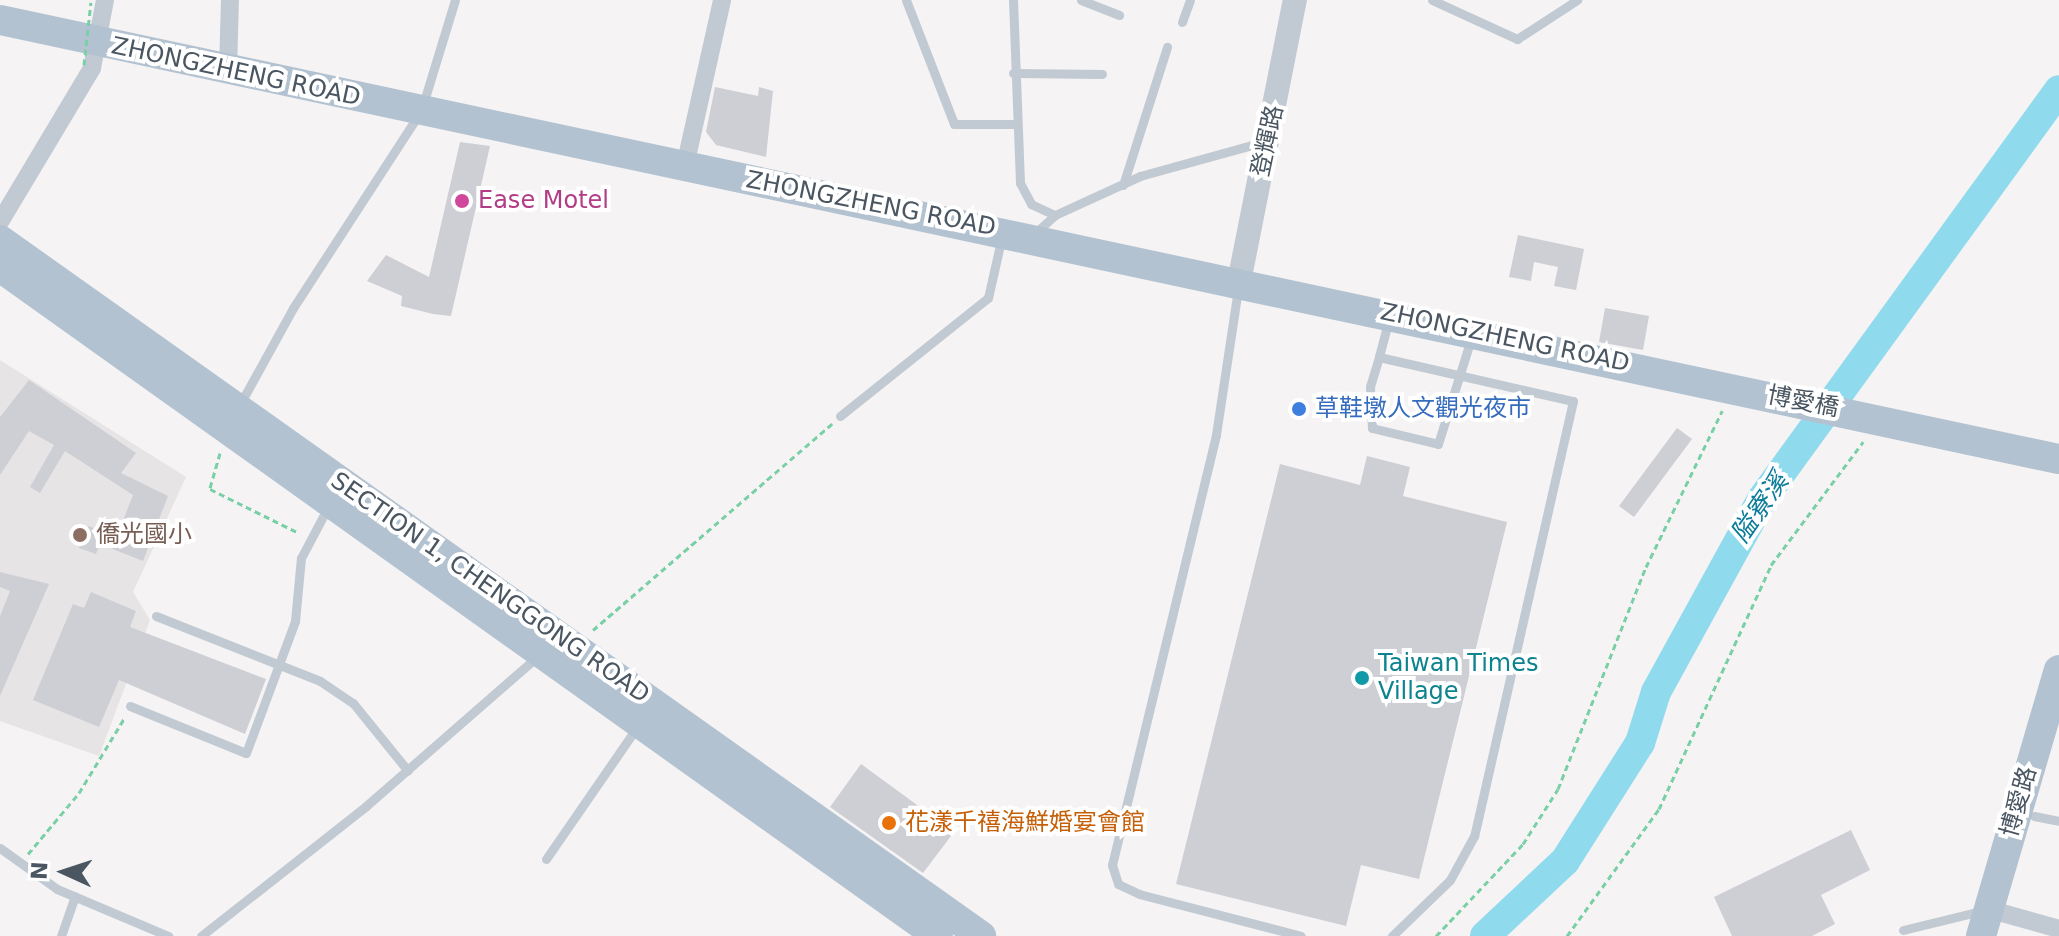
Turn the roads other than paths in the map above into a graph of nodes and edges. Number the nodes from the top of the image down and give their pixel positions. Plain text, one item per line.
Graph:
1 (230, 0) edge
2 (455, 0) edge
3 (722, 0) edge
4 (906, 0) edge
5 (1013, 0) edge
6 (1081, 0) edge
7 (1190, 0) edge
8 (1295, 0) edge
9 (1432, 0) edge
10 (1577, 0) edge
11 (98, 1) edge
12 (1452, 4) edge
13 (1119, 15) dead end
14 (0, 20) edge
15 (1182, 22) dead end
16 (1167, 47) dead end
17 (91, 54) junction
18 (228, 70) junction
19 (1013, 73) junction
20 (1102, 74) dead end
21 (421, 111) junction
22 (1013, 124) junction
23 (1269, 141) junction
24 (685, 166) junction
25 (1123, 185) junction
26 (1055, 215) junction
27 (0, 222) edge
28 (1017, 234) junction
29 (0, 240) edge
30 (0, 267) edge
31 (1239, 282) junction
32 (1390, 314) junction
33 (1474, 331) junction
34 (1379, 357) junction
35 (1460, 373) junction
36 (1737, 389) joint
37 (840, 416) road end
38 (231, 419) junction
39 (2059, 459) edge
40 (329, 504) junction
41 (156, 616) dead end
42 (581, 637) junction
43 (540, 654) junction
44 (282, 664) junction
45 (2059, 670) edge
46 (130, 706) road end
47 (639, 724) junction
48 (2059, 739) edge
49 (408, 771) junction
50 (2046, 818) edge
51 (2, 852) edge
52 (546, 859) dead end
53 (75, 896) junction
54 (1994, 923) edge
55 (2059, 929) edge
56 (1903, 930) dead end
57 (61, 936) edge
58 (168, 936) edge
59 (201, 936) edge
60 (938, 936) edge
61 (981, 936) edge
62 (1301, 936) edge
63 (1392, 936) edge

1 - 18 street
2 - 21 lane
3 - 24 street
4 - 22 lane
5 - 19 lane
6 - 13 lane
7 - 15 lane
8 - 23 street, 登輝路
9 - 12 lane
10 - 12 lane
11 - 17 street
14 - 17 main road, ZHONGZHENG ROAD
16 - 25 lane
17 - 18 main road, ZHONGZHENG ROAD
17 - 27 street
18 - 21 main road, ZHONGZHENG ROAD
19 - 20 lane
19 - 22 lane
21 - 24 main road, ZHONGZHENG ROAD
21 - 38 lane
22 - 26 lane
23 - 25 lane
23 - 31 street, 登輝路
24 - 28 main road, ZHONGZHENG ROAD
25 - 26 lane
26 - 28 lane
28 - 31 main road, ZHONGZHENG ROAD
28 - 37 lane
29 - 38 main road, SECTION 1, CHENGGONG ROAD
30 - 38 main road, SECTION 1, CHENGGONG ROAD
31 - 32 main road, ZHONGZHENG ROAD
31 - 62 lane
32 - 33 main road, ZHONGZHENG ROAD
32 - 34 lane
33 - 35 lane
33 - 36 main road, ZHONGZHENG ROAD
34 - 35 lane
34 - 35 lane
35 - 63 lane
36 - 39 main road, 博愛橋
38 - 40 main road, SECTION 1, CHENGGONG ROAD
38 - 42 main road, SECTION 1, CHENGGONG ROAD
40 - 43 main road, SECTION 1, CHENGGONG ROAD
40 - 44 lane
41 - 44 lane
42 - 43 lane
42 - 61 main road, SECTION 1, CHENGGONG ROAD
43 - 47 main road, SECTION 1, CHENGGONG ROAD
43 - 49 lane
44 - 46 lane
44 - 49 lane
45 - 54 main road, 博愛路
47 - 52 lane
47 - 60 main road, SECTION 1, CHENGGONG ROAD
48 - 50 main road, 博愛路
49 - 59 lane
50 - 54 main road, 博愛路
51 - 53 lane
53 - 57 lane
53 - 58 lane
54 - 55 street
54 - 56 lane

